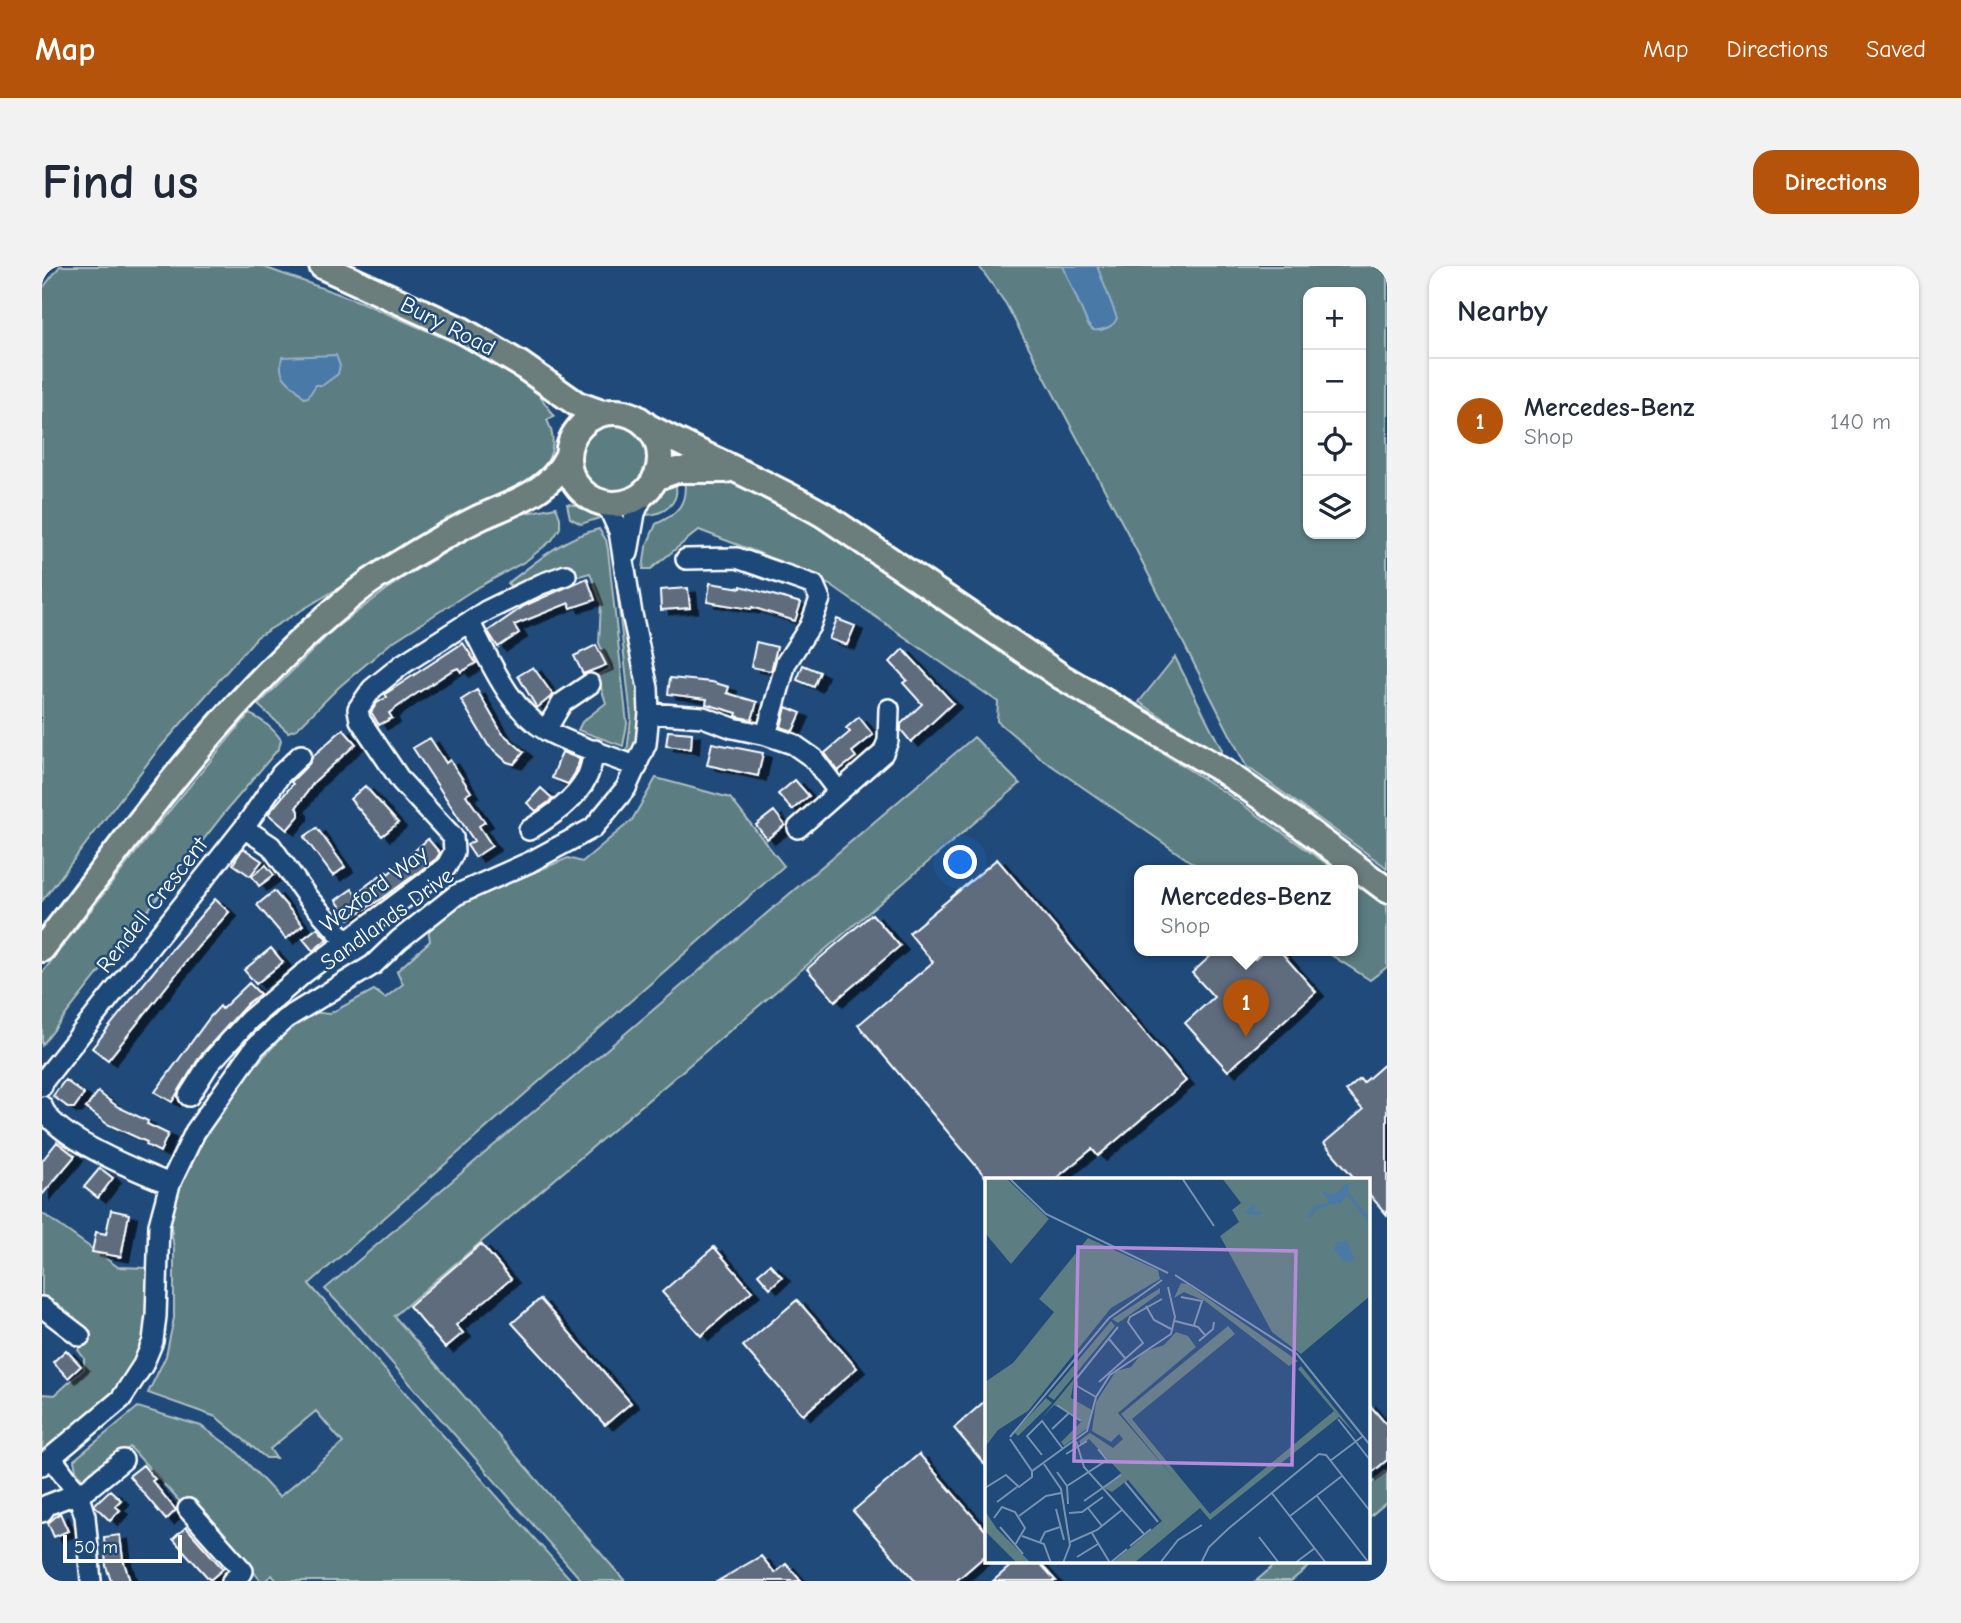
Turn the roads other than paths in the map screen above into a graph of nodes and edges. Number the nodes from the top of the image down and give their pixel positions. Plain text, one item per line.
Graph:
1 (322, 266) edge
2 (532, 373) junction
3 (603, 413) junction
4 (647, 426) junction
5 (569, 450) junction
6 (733, 470) junction
7 (650, 484) junction
8 (596, 500) junction
9 (520, 502) junction
10 (686, 559) dead end
11 (626, 565) junction
12 (566, 576) dead end
13 (470, 623) junction
14 (590, 684) dead end
15 (889, 709) dead end
16 (649, 713) junction
17 (546, 730) junction
18 (766, 735) junction
19 (595, 750) junction
20 (301, 755) dead end
21 (637, 767) junction
22 (838, 791) junction
23 (244, 828) junction
24 (798, 828) dead end
25 (529, 830) dead end
26 (1354, 865) edge
27 (1358, 868) edge
28 (1387, 890) edge
29 (346, 941) junction
30 (42, 948) edge
31 (42, 1086) edge
32 (189, 1096) dead end
33 (42, 1106) edge
34 (170, 1184) junction
35 (42, 1307) edge
36 (80, 1336) dead end
37 (123, 1460) dead end
38 (47, 1461) edge
39 (78, 1493) junction
40 (188, 1509) dead end
41 (42, 1512) edge
42 (91, 1581) edge
43 (232, 1581) edge

1 - 2 main road, Bury Road
2 - 3 main road, Bury Road
2 - 5 main road, Bury Road
3 - 4 main road
3 - 5 main road
4 - 6 main road
4 - 7 main road
5 - 8 main road
5 - 9 main road
6 - 7 main road
6 - 26 main road
7 - 8 main road
7 - 11 street, Sandlands Drive
8 - 9 main road
8 - 11 street, Sandlands Drive
9 - 30 main road
10 - 18 street
11 - 16 street, Sandlands Drive
12 - 13 street, Wexford Way
13 - 17 street
13 - 29 street, Wexford Way
14 - 17 street
15 - 22 street
16 - 18 street
16 - 21 street, Sandlands Drive
17 - 19 street
18 - 22 street
19 - 21 street
19 - 25 street
20 - 23 street, Rendell Crescent
21 - 34 street, Sandlands Drive
22 - 24 street
23 - 29 street
23 - 31 street, Rendell Crescent
27 - 28 main road
29 - 32 street, Wexford Way
33 - 34 street
34 - 38 street, Sandlands Drive
35 - 36 street
37 - 39 street
38 - 39 street
39 - 41 street
39 - 42 street
40 - 43 street

